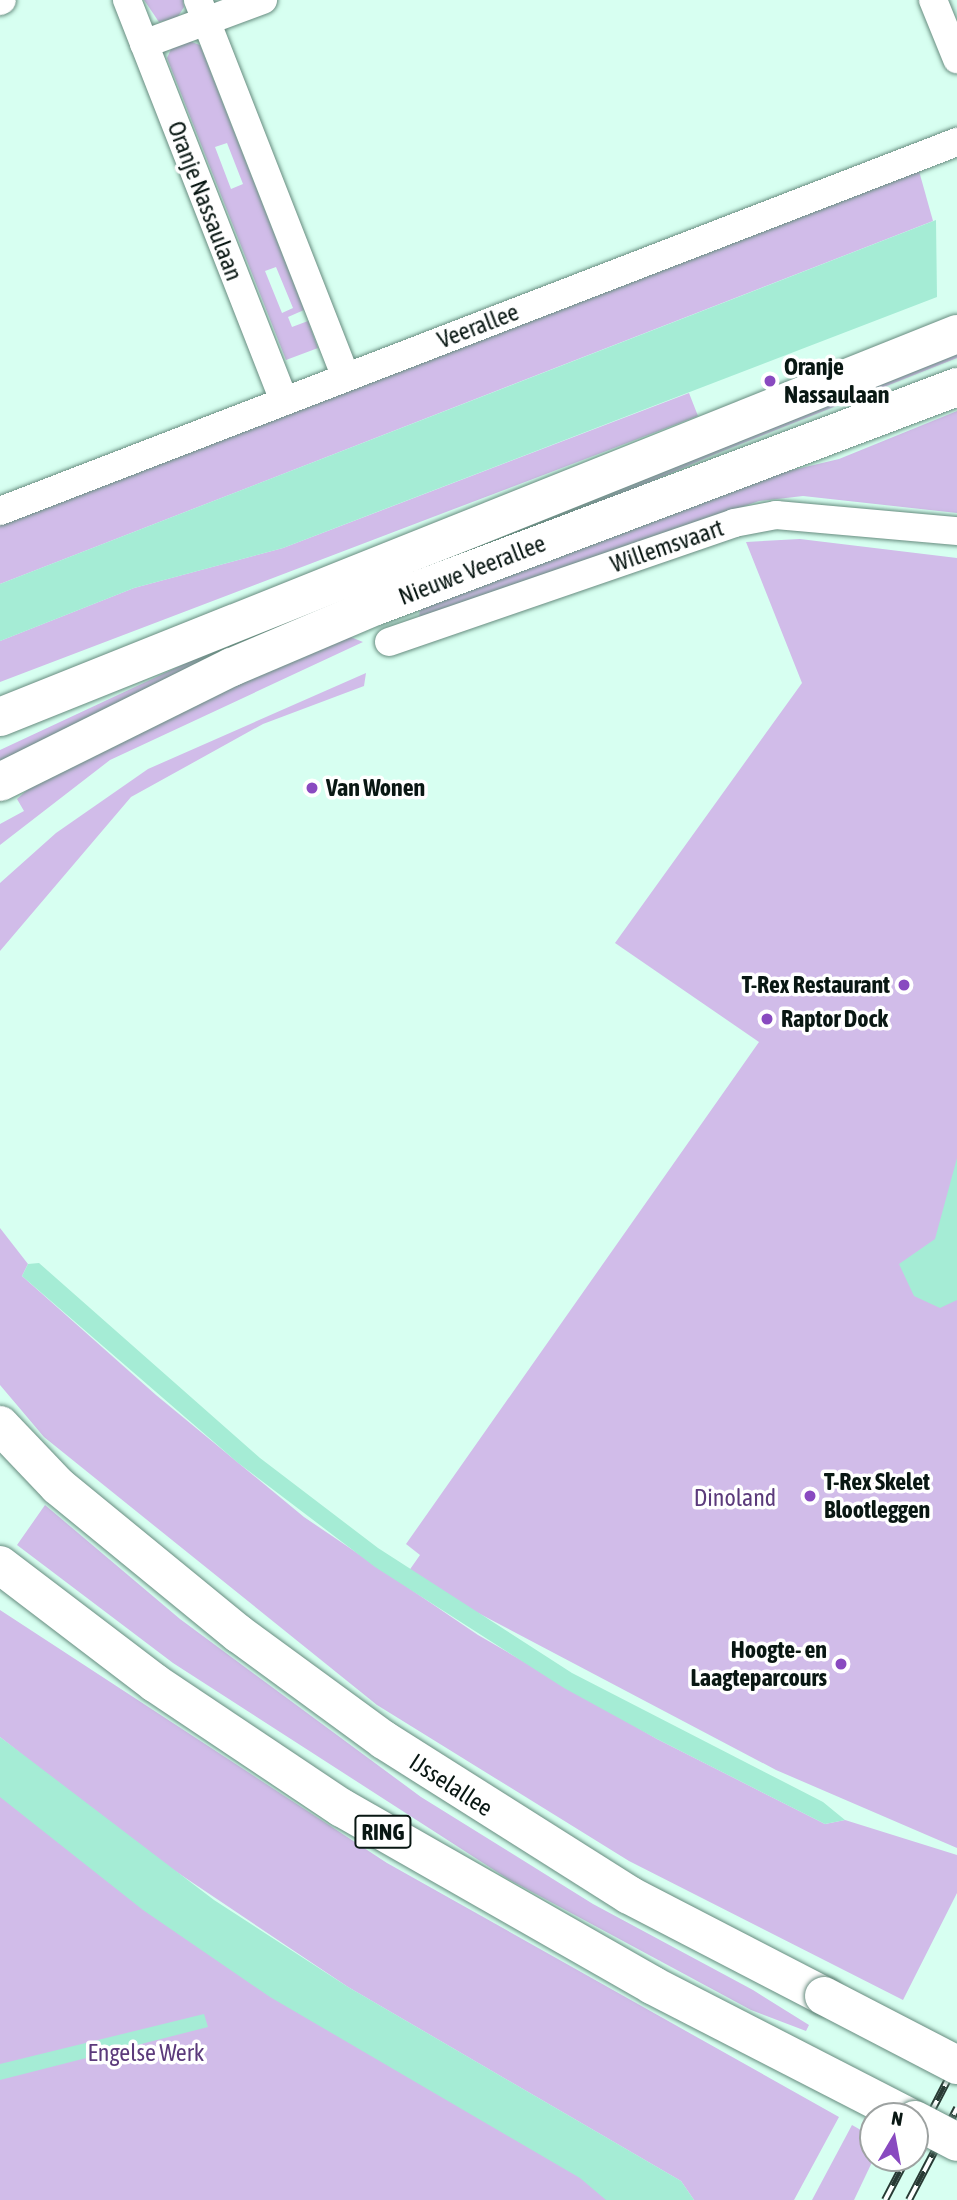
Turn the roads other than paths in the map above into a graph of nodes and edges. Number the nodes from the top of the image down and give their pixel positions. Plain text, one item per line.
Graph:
1 (127, 0) edge
2 (263, 0) edge
3 (933, 0) edge
4 (202, 11) edge
5 (144, 44) junction
6 (957, 59) edge
7 (957, 142) edge
8 (957, 334) edge
9 (346, 377) junction
10 (957, 387) edge
11 (284, 401) junction
12 (0, 511) edge
13 (957, 531) edge
14 (389, 642) dead end
15 (0, 717) edge
16 (0, 782) edge
17 (0, 1425) edge
18 (0, 1565) edge
19 (957, 2065) edge
20 (880, 2102) edge
21 (929, 2127) edge
22 (957, 2141) edge

1 - 5 street, Oranje Nassaulaan
2 - 4 street
3 - 6 street
4 - 5 street
4 - 9 street
5 - 11 street, Oranje Nassaulaan
7 - 9 street, Veerallee
8 - 15 main road, Nieuwe Veerallee
9 - 11 street, Veerallee
10 - 16 main road, Nieuwe Veerallee
11 - 12 street, Veerallee
13 - 14 street, Willemsvaart
17 - 19 main road, IJsselallee, bridge
18 - 20 main road, RING
21 - 22 main road, bridge

